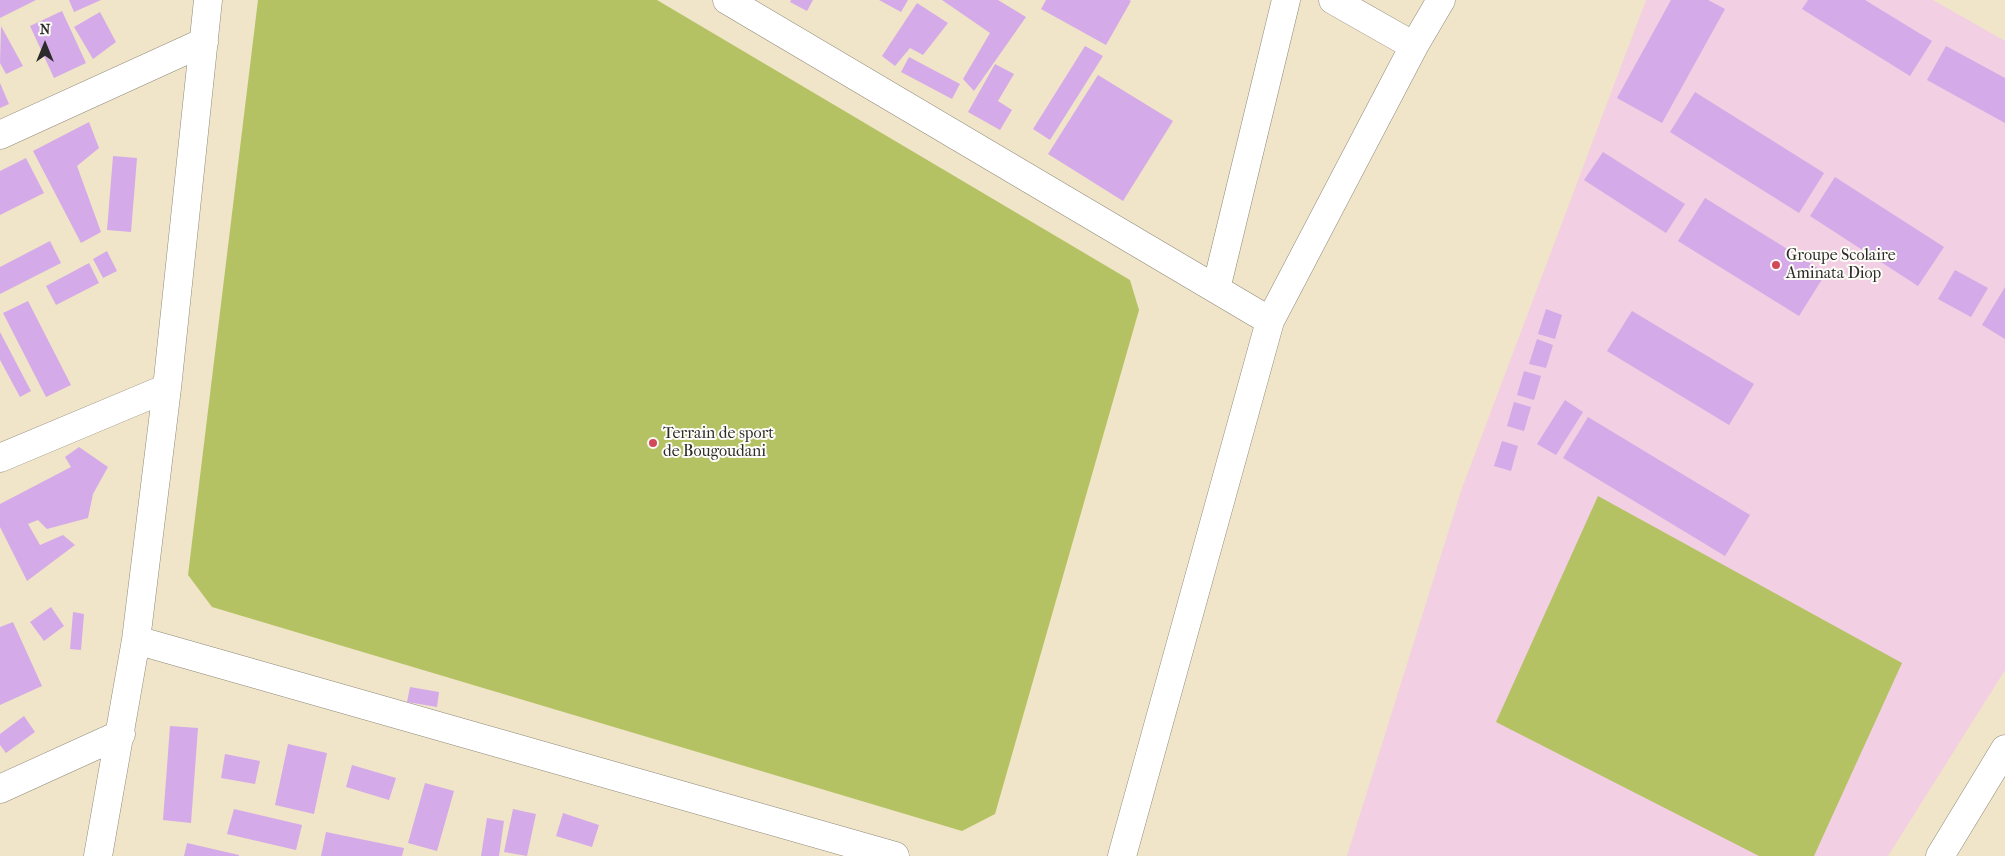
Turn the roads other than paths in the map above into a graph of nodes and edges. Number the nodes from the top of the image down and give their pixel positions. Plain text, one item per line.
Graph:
1 (208, 0) edge
2 (727, 0) edge
3 (1286, 0) edge
4 (1334, 0) edge
5 (1441, 0) edge
6 (204, 42) junction
7 (1414, 46) junction
8 (0, 135) edge
9 (1216, 289) junction
10 (1270, 321) junction
11 (167, 388) junction
12 (0, 458) edge
13 (136, 640) junction
14 (121, 734) junction
15 (2005, 749) edge
16 (0, 789) edge
17 (98, 856) edge
18 (895, 856) edge
19 (1122, 856) edge
20 (1940, 856) edge

1 - 6 street
2 - 9 street
3 - 9 street
4 - 7 street
5 - 7 street
6 - 8 street
6 - 11 street
7 - 10 street
9 - 10 street
10 - 19 street
11 - 12 street
11 - 13 street
13 - 14 street
13 - 18 street
14 - 16 street
14 - 17 street
15 - 20 street

